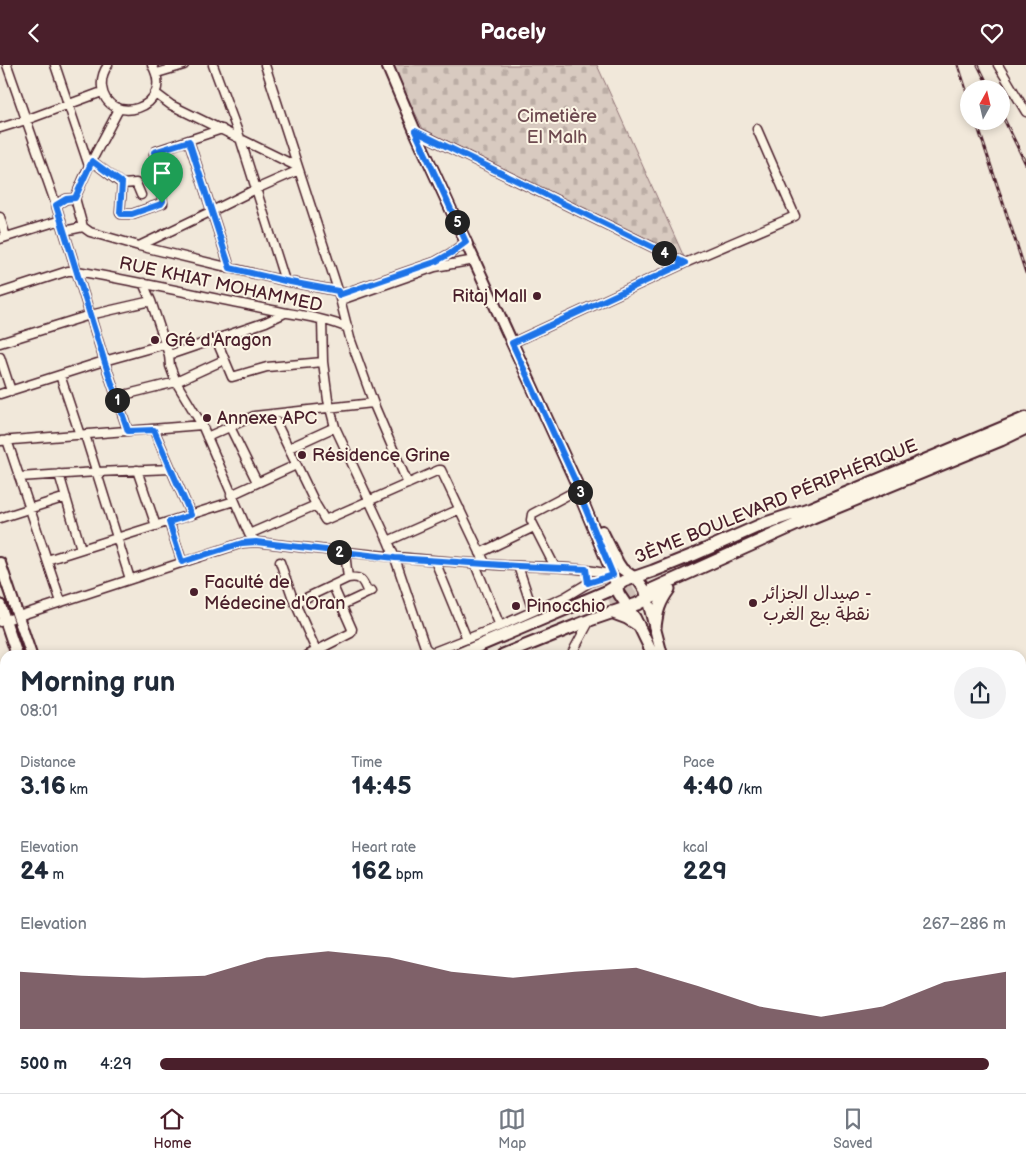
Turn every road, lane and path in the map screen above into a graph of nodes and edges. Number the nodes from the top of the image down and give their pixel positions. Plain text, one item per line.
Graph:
1 (7, 65) edge
2 (54, 65) edge
3 (107, 65) edge
4 (152, 65) edge
5 (184, 65) edge
6 (213, 65) edge
7 (265, 65) edge
8 (387, 65) edge
9 (998, 65) edge
10 (157, 73) junction
11 (102, 92) junction
12 (155, 93) junction
13 (68, 104) junction
14 (119, 109) junction
15 (1026, 113) edge
16 (26, 120) junction
17 (0, 128) edge
18 (222, 129) junction
19 (757, 129) dead end
20 (415, 131) junction
21 (240, 138) junction
22 (189, 141) junction
23 (90, 164) junction
24 (299, 168) junction
25 (122, 183) junction
26 (256, 189) junction
27 (140, 195) dead end
28 (75, 198) junction
29 (56, 205) junction
30 (212, 211) junction
31 (0, 217) edge
32 (60, 219) junction
33 (83, 227) junction
34 (64, 231) junction
35 (3, 238) edge
36 (466, 242) junction
37 (139, 246) junction
38 (475, 260) junction
39 (685, 263) junction
40 (230, 268) junction
41 (76, 271) junction
42 (285, 281) junction
43 (144, 283) junction
44 (0, 293) edge
45 (339, 295) junction
46 (151, 301) junction
47 (284, 313) junction
48 (90, 315) junction
49 (322, 320) junction
50 (348, 328) junction
51 (216, 339) junction
52 (0, 343) edge
53 (512, 343) junction
54 (164, 345) junction
55 (169, 355) junction
56 (0, 357) edge
57 (224, 360) junction
58 (104, 361) junction
59 (323, 361) junction
60 (60, 375) junction
61 (176, 382) junction
62 (11, 391) junction
63 (0, 394) edge
64 (116, 397) junction
65 (373, 403) junction
66 (330, 408) junction
67 (272, 414) junction
68 (1026, 418) edge
69 (202, 425) junction
70 (230, 427) junction
71 (335, 427) junction
72 (1026, 428) edge
73 (154, 430) junction
74 (128, 431) junction
75 (83, 435) junction
76 (999, 435) junction
77 (208, 437) junction
78 (4, 441) edge
79 (289, 448) junction
80 (296, 465) junction
81 (171, 469) junction
82 (137, 470) junction
83 (97, 472) junction
84 (59, 474) junction
85 (19, 477) junction
86 (257, 483) junction
87 (408, 485) junction
88 (579, 489) junction
89 (66, 497) junction
90 (233, 498) junction
91 (369, 501) junction
92 (316, 505) junction
93 (30, 509) junction
94 (460, 509) junction
95 (812, 513) junction
96 (191, 515) junction
97 (0, 518) edge
98 (169, 522) junction
99 (156, 526) junction
100 (534, 527) junction
101 (248, 534) junction
102 (118, 538) junction
103 (388, 541) junction
104 (256, 542) junction
105 (82, 549) junction
106 (345, 553) junction
107 (480, 553) junction
108 (395, 558) junction
109 (47, 560) junction
110 (436, 561) junction
111 (182, 562) junction
112 (280, 562) dead end
113 (0, 563) edge
114 (475, 564) junction
115 (486, 565) junction
116 (518, 566) junction
117 (554, 567) junction
118 (586, 569) junction
119 (634, 577) junction
120 (348, 578) junction
121 (130, 579) junction
122 (588, 583) junction
123 (333, 586) junction
124 (670, 587) junction
125 (650, 589) junction
126 (611, 595) junction
127 (62, 602) junction
128 (295, 603) junction
129 (0, 605) edge
130 (342, 605) junction
131 (627, 607) junction
132 (533, 611) junction
133 (9, 619) edge
134 (590, 620) junction
135 (638, 625) junction
136 (500, 626) junction
137 (654, 627) junction
138 (467, 639) junction
139 (16, 650) edge
140 (28, 650) edge
141 (316, 650) joint
142 (428, 650) edge
143 (439, 650) edge
144 (469, 650) edge
145 (483, 650) edge
146 (504, 650) edge
147 (517, 650) edge
148 (574, 650) edge
149 (650, 650) edge
150 (661, 650) edge

1 - 16 street
2 - 13 street
3 - 11 street
4 - 10 street
5 - 10 street
6 - 21 street
7 - 24 street
8 - 20 main road
9 - 15 street
10 - 12 street
11 - 13 street
11 - 14 street
12 - 14 street
12 - 18 street
13 - 16 street
13 - 23 street
14 - 23 street
16 - 17 street
16 - 29 street
18 - 21 street
18 - 22 street
19 - 39 street
20 - 36 main road
20 - 39 street
21 - 24 street
21 - 26 street
22 - 25 street
22 - 30 street
23 - 25 street
23 - 28 street
24 - 26 street
24 - 45 street
25 - 27 street
26 - 30 street
26 - 42 street
28 - 29 street
28 - 33 street
29 - 32 street
30 - 37 street
30 - 40 street
31 - 35 street
32 - 34 street
32 - 35 street
33 - 34 street
33 - 37 street
34 - 41 street
36 - 38 main road
36 - 45 street
37 - 40 street
38 - 45 street
38 - 53 main road
39 - 53 street
40 - 42 street
41 - 43 street, RUE KHIAT MOHAMMED
41 - 44 street, RUE KHIAT MOHAMMED
41 - 48 street
42 - 45 street
43 - 46 street
43 - 47 street, RUE KHIAT MOHAMMED
45 - 50 street
46 - 48 street
46 - 54 street
47 - 49 street, RUE KHIAT MOHAMMED
47 - 51 street
48 - 52 street
48 - 58 street
49 - 50 street, RUE KHIAT MOHAMMED
49 - 59 street
50 - 65 street
51 - 55 street
51 - 57 street
53 - 88 main road
54 - 55 street
54 - 58 street
55 - 61 street
56 - 62 street
57 - 59 street
57 - 61 street
58 - 60 street
58 - 64 street
59 - 66 street
60 - 62 street
60 - 75 street
61 - 64 street
61 - 69 street
62 - 63 street
64 - 74 street
65 - 66 street
65 - 87 street
66 - 67 street
66 - 71 street
67 - 70 street
67 - 79 street
68 - 76 highway, 3ÈME BOULEVARD PÉRIPHÉRIQUE
69 - 73 street
69 - 77 street
70 - 77 street
70 - 86 street
71 - 79 street
71 - 91 street
72 - 76 highway
73 - 74 street
73 - 81 street
74 - 75 street
75 - 78 street
75 - 83 street
76 - 95 highway, 3ÈME BOULEVARD PÉRIPHÉRIQUE
77 - 90 street
78 - 85 street
79 - 80 street
80 - 86 street
80 - 92 street
81 - 82 street
81 - 96 street
82 - 83 street
82 - 99 street
83 - 84 street
83 - 102 street
84 - 85 street
84 - 89 street
85 - 93 street
86 - 90 street
87 - 91 street
87 - 94 street
88 - 100 street
88 - 119 main road
88 - 126 main road
89 - 93 street
89 - 105 street
90 - 96 street
90 - 101 street
91 - 92 street
91 - 103 street
92 - 101 street
93 - 97 street
93 - 109 street
94 - 103 street
94 - 107 street
95 - 119 highway, 3ÈME BOULEVARD PÉRIPHÉRIQUE
95 - 124 highway
95 - 125 highway
96 - 98 street
98 - 99 street
98 - 111 street
99 - 102 street
100 - 107 street
100 - 117 street
101 - 104 street
102 - 105 street
102 - 121 street
103 - 108 street
104 - 106 street
104 - 111 street
105 - 109 street
106 - 108 street
106 - 120 street
107 - 115 street
108 - 110 street
108 - 142 street
109 - 127 street
110 - 114 street
110 - 138 street
111 - 121 street
112 - 128 street
113 - 133 main road
114 - 115 street
114 - 136 street
115 - 116 street
116 - 117 street
116 - 132 street
117 - 118 street
118 - 122 street
118 - 126 street
119 - 125 main road
119 - 126 highway, 3ÈME BOULEVARD PÉRIPHÉRIQUE
120 - 123 street
120 - 130 street
121 - 127 street
122 - 126 street
122 - 132 street
123 - 128 street
123 - 130 street
124 - 125 highway
124 - 137 highway
125 - 131 highway
125 - 137 main road
126 - 131 highway
126 - 131 main road
126 - 134 highway
126 - 135 highway
126 - 144 highway, 3ÈME BOULEVARD PÉRIPHÉRIQUE
126 - 145 highway, 3ÈME BOULEVARD PÉRIPHÉRIQUE
126 - 146 highway
127 - 133 street
128 - 141 street
129 - 133 main road
130 - 141 street
131 - 135 main road
132 - 136 street
133 - 139 main road
133 - 140 main road
134 - 147 highway
134 - 148 street
135 - 149 main road
136 - 138 street
137 - 150 main road
138 - 143 street

